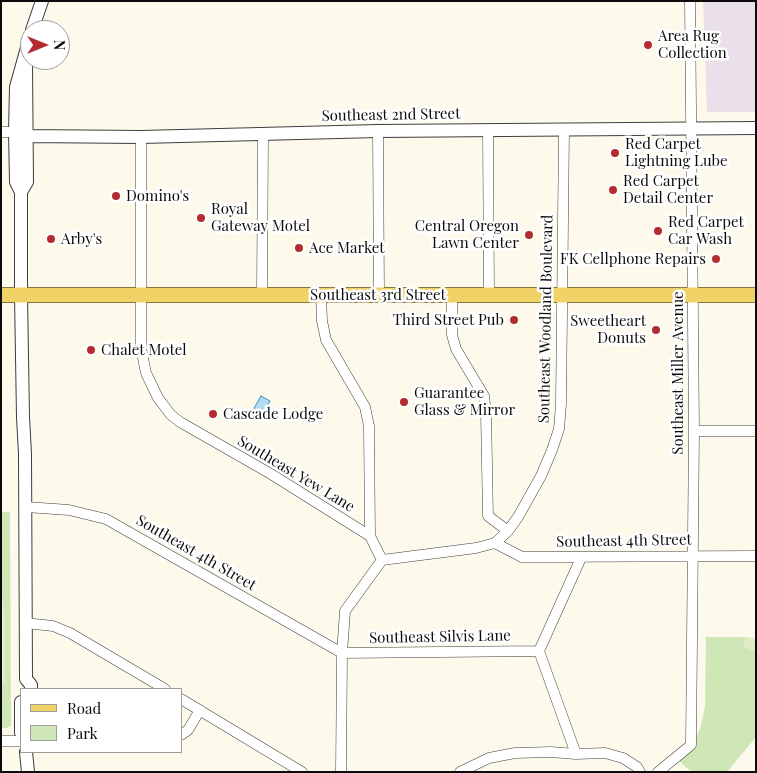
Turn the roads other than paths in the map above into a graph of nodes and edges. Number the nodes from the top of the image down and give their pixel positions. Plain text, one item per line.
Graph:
1 (42, 1) edge
2 (690, 1) edge
3 (35, 20) edge
4 (21, 70) edge
5 (25, 70) edge
6 (692, 127) junction
7 (756, 128) edge
8 (488, 130) junction
9 (564, 130) junction
10 (378, 131) junction
11 (1, 132) edge
12 (21, 134) junction
13 (262, 135) junction
14 (142, 137) junction
15 (1, 295) edge
16 (262, 295) junction
17 (321, 295) junction
18 (379, 295) junction
19 (452, 295) junction
20 (488, 295) junction
21 (562, 295) junction
22 (692, 295) junction
23 (756, 295) edge
24 (21, 296) junction
25 (142, 296) junction
26 (694, 431) junction
27 (756, 431) edge
28 (26, 507) junction
29 (508, 531) junction
30 (370, 536) junction
31 (495, 543) junction
32 (693, 556) junction
33 (756, 556) edge
34 (581, 558) junction
35 (382, 560) junction
36 (26, 623) junction
37 (539, 651) junction
38 (342, 653) junction
39 (26, 686) edge
40 (163, 688) edge
41 (182, 700) edge
42 (200, 710) junction
43 (182, 734) edge
44 (1, 741) edge
45 (20, 741) edge
46 (26, 753) edge
47 (576, 754) junction
48 (28, 772) edge
49 (302, 772) edge
50 (341, 772) edge
51 (460, 772) edge
52 (640, 772) edge
53 (658, 772) edge

1 - 3 street
2 - 6 street, Southeast Miller Avenue
4 - 12 street
5 - 12 street
6 - 7 street, Southeast 2nd Street
6 - 9 street, Southeast 2nd Street
6 - 22 street, Southeast Miller Avenue
8 - 9 street, Southeast 2nd Street
8 - 10 street, Southeast 2nd Street
8 - 20 street
9 - 21 street, Southeast Woodland Boulevard
10 - 13 street, Southeast 2nd Street
10 - 18 street
11 - 12 street, Southeast 2nd Street
12 - 14 street, Southeast 2nd Street
12 - 24 street
13 - 14 street, Southeast 2nd Street
13 - 16 street
14 - 25 street, Southeast Yew Lane
15 - 24 main road, Southeast 3rd Street
16 - 17 main road, Southeast 3rd Street
16 - 25 main road, Southeast 3rd Street
17 - 18 main road, Southeast 3rd Street
17 - 30 street
18 - 19 main road, Southeast 3rd Street
19 - 20 main road, Southeast 3rd Street
19 - 29 street
20 - 21 main road, Southeast 3rd Street
21 - 22 main road, Southeast 3rd Street
21 - 29 street, Southeast Woodland Boulevard
22 - 23 main road, Southeast 3rd Street
22 - 26 street, Southeast Miller Avenue
24 - 25 main road, Southeast 3rd Street
24 - 28 street
25 - 30 street, Southeast Yew Lane
26 - 27 street
26 - 32 street, Southeast Miller Avenue
28 - 36 street
28 - 38 street, Southeast 4th Street
29 - 31 street, Southeast Woodland Boulevard
30 - 35 street
31 - 34 street, Southeast 4th Street
31 - 35 street, Southeast Woodland Boulevard
32 - 33 street, Southeast 4th Street
32 - 34 street, Southeast 4th Street
32 - 53 street, Southeast Miller Avenue
34 - 37 street
35 - 38 street
36 - 39 street
36 - 40 street
37 - 38 street, Southeast Silvis Lane
37 - 47 street
38 - 50 street
41 - 42 street
42 - 43 street
42 - 49 street
44 - 45 street
46 - 48 street
47 - 51 street
47 - 52 street

